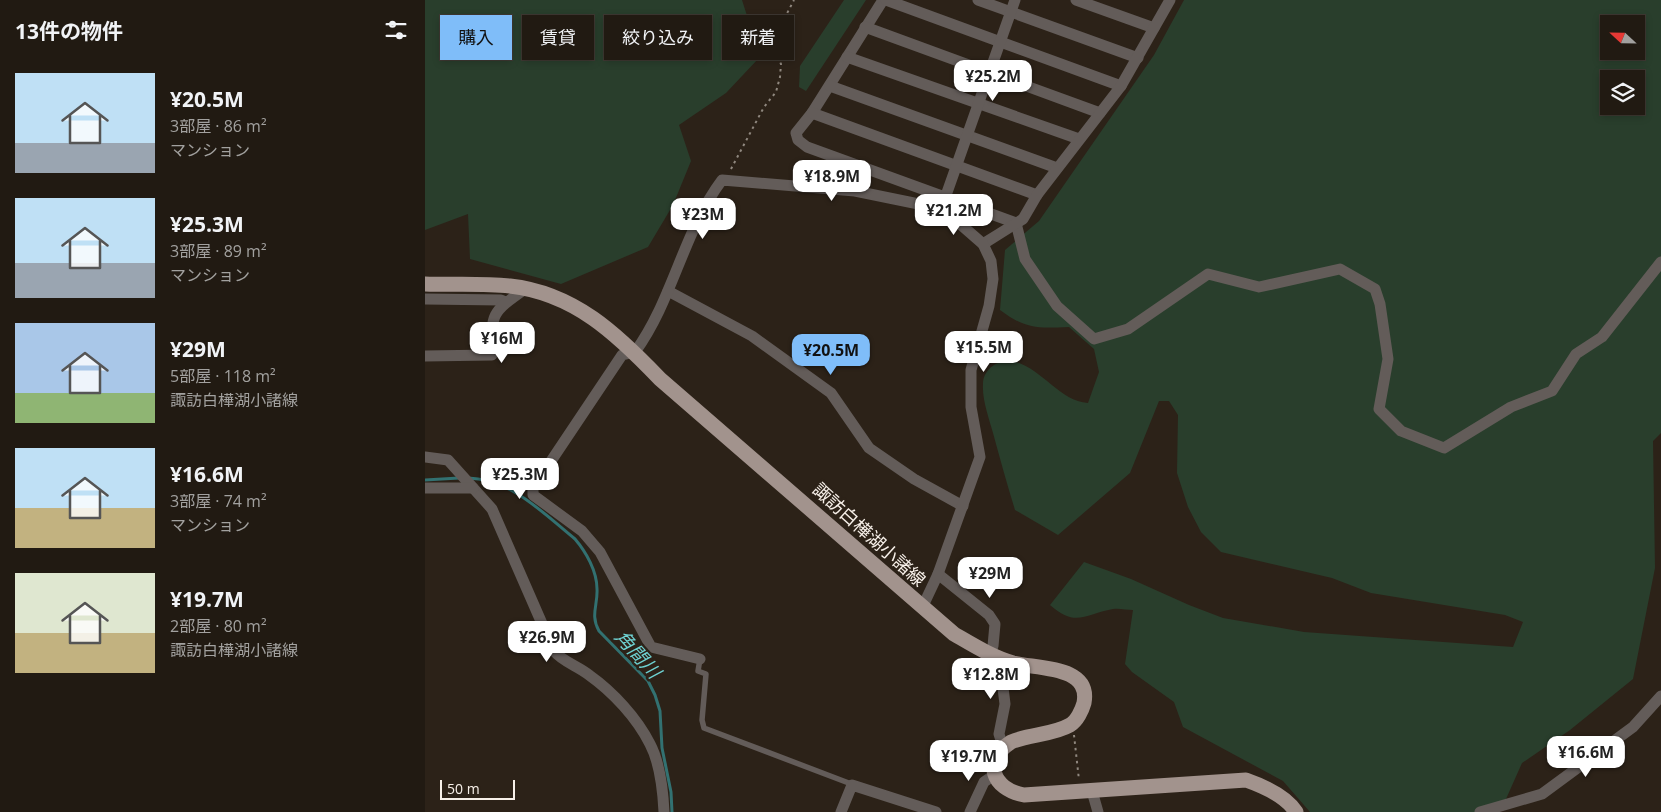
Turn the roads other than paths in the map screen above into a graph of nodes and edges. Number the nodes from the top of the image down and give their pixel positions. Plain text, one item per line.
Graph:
1 (884, 0) edge
2 (978, 0) edge
3 (1076, 0) edge
4 (1170, 0) edge
5 (1013, 5) edge
6 (865, 27) junction
7 (1154, 28) junction
8 (1000, 41) junction
9 (847, 57) junction
10 (1138, 58) junction
11 (989, 72) junction
12 (829, 86) junction
13 (1121, 86) junction
14 (978, 104) junction
15 (812, 113) junction
16 (1100, 113) junction
17 (967, 135) junction
18 (1079, 140) junction
19 (957, 166) junction
20 (1057, 168) junction
21 (1037, 194) junction
22 (946, 196) junction
23 (943, 208) junction
24 (1016, 223) junction
25 (983, 244) junction
26 (1661, 262) edge
27 (425, 284) edge
28 (525, 289) junction
29 (668, 291) junction
30 (425, 299) edge
31 (506, 302) junction
32 (635, 352) junction
33 (425, 356) edge
34 (425, 457) edge
35 (471, 486) junction
36 (425, 488) edge
37 (963, 506) junction
38 (937, 574) junction
39 (922, 608) junction
40 (993, 646) dead end
41 (700, 659) joint
42 (1012, 663) junction
43 (1661, 696) edge
44 (1003, 748) junction
45 (994, 775) junction
46 (856, 786) junction
47 (1087, 792) junction
48 (664, 812) edge
49 (841, 812) edge
50 (936, 812) edge
51 (970, 812) edge
52 (1098, 812) edge
53 (1296, 812) edge
54 (1480, 812) edge

1 - 6 street
1 - 8 street
2 - 5 street
3 - 7 street
4 - 7 street
5 - 8 street
5 - 10 street
6 - 9 street
6 - 11 street
7 - 10 street
8 - 11 street
8 - 13 street
9 - 12 street
9 - 14 street
10 - 13 street
11 - 14 street
11 - 16 street
12 - 15 street
12 - 17 street
13 - 16 street
14 - 17 street
14 - 18 street
15 - 19 street
15 - 22 street
16 - 18 street
17 - 19 street
17 - 20 street
18 - 20 street
19 - 21 street
19 - 22 street
20 - 21 street
21 - 24 street
22 - 23 street
22 - 24 street
23 - 25 street
23 - 29 street
24 - 25 street
24 - 26 street
25 - 37 street
27 - 28 main road, 諏訪白樺湖小諸線
28 - 31 street
28 - 32 main road, 諏訪白樺湖小諸線
29 - 32 street
29 - 37 street
30 - 31 street
31 - 33 street
32 - 39 main road, 諏訪白樺湖小諸線
32 - 41 street
34 - 35 street
35 - 36 street
35 - 48 street
37 - 38 street
38 - 39 street
38 - 40 street
39 - 42 main road, 諏訪白樺湖小諸線
41 - 46 lane
42 - 44 street
42 - 44 main road, 諏訪白樺湖小諸線
43 - 54 street
44 - 45 main road
45 - 47 main road
45 - 51 street
46 - 49 street
46 - 50 street
47 - 52 street
47 - 53 main road

